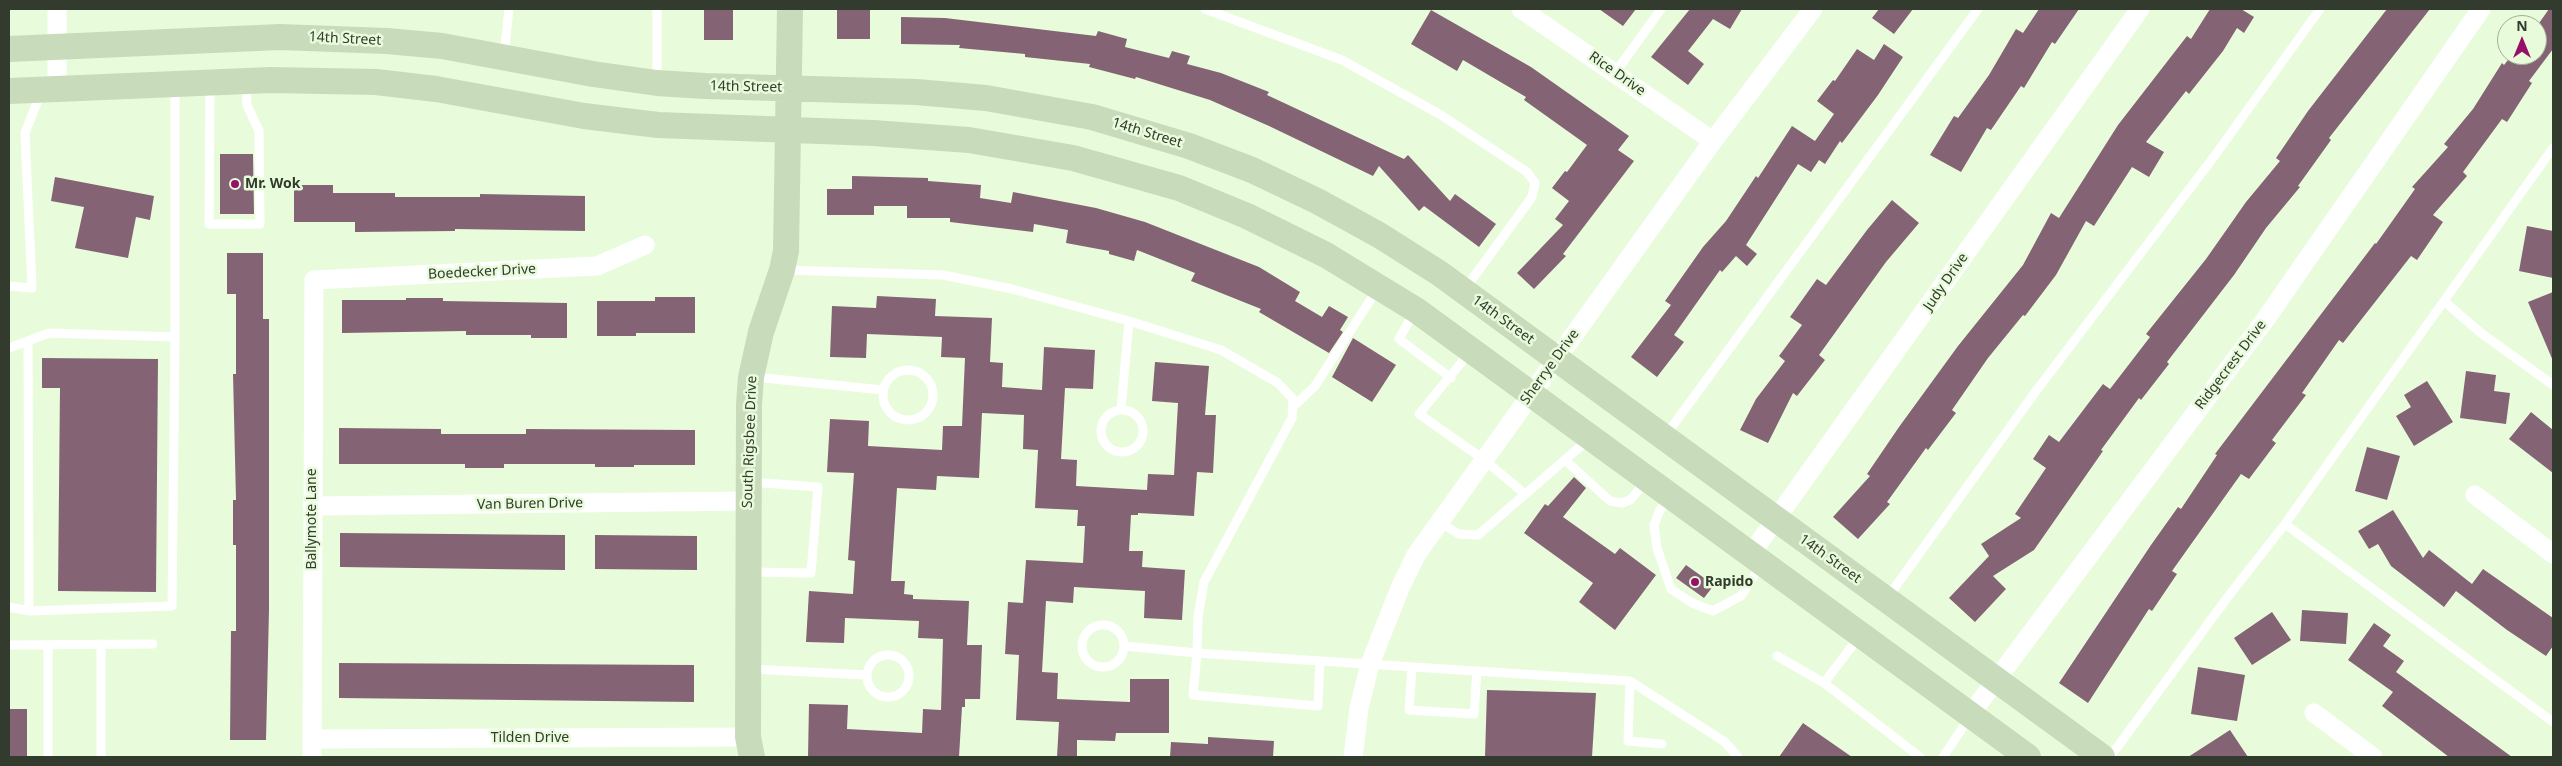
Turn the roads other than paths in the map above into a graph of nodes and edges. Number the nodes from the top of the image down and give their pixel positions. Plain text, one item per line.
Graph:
1 (57, 9) edge
2 (509, 9) edge
3 (657, 9) edge
4 (790, 9) edge
5 (1205, 9) edge
6 (1521, 9) edge
7 (1661, 9) edge
8 (1813, 9) edge
9 (1978, 9) edge
10 (2140, 9) edge
11 (2320, 9) edge
12 (2481, 9) edge
13 (414, 43) junction
14 (57, 46) junction
15 (9, 48) edge
16 (504, 57) junction
17 (1615, 73) junction
18 (246, 81) junction
19 (210, 83) junction
20 (657, 83) junction
21 (175, 84) junction
22 (409, 85) junction
23 (790, 88) junction
24 (49, 90) junction
25 (9, 91) edge
26 (788, 130) junction
27 (1713, 141) junction
28 (2553, 148) edge
29 (645, 245) dead end
30 (782, 270) junction
31 (314, 280) joint
32 (9, 286) edge
33 (1380, 286) junction
34 (1464, 291) junction
35 (2445, 302) junction
36 (1416, 310) junction
37 (1129, 321) junction
38 (175, 337) junction
39 (28, 341) junction
40 (9, 348) edge
41 (1472, 349) junction
42 (1556, 358) junction
43 (752, 377) junction
44 (1450, 378) junction
45 (2553, 386) edge
46 (883, 390) junction
47 (1531, 393) junction
48 (1293, 407) junction
49 (1121, 409) junction
50 (1591, 437) junction
51 (1665, 438) junction
52 (1484, 459) junction
53 (1565, 460) junction
54 (1649, 479) junction
55 (748, 491) junction
56 (1525, 494) junction
57 (2475, 495) dead end
58 (1672, 496) junction
59 (312, 506) junction
60 (1777, 520) junction
61 (1438, 522) junction
62 (2284, 524) junction
63 (2553, 554) edge
64 (1757, 559) junction
65 (748, 572) junction
66 (1886, 600) junction
67 (9, 607) edge
68 (29, 611) junction
69 (1861, 635) junction
70 (101, 644) junction
71 (153, 644) dead end
72 (9, 645) edge
73 (48, 645) junction
74 (1124, 646) junction
75 (1197, 653) junction
76 (1777, 656) dead end
77 (1320, 661) junction
78 (1370, 664) junction
79 (1412, 667) junction
80 (748, 669) junction
81 (1478, 671) junction
82 (867, 675) junction
83 (1996, 680) junction
84 (1630, 681) junction
85 (1824, 683) junction
86 (2314, 713) dead end
87 (1970, 715) junction
88 (2553, 722) edge
89 (1662, 744) dead end
90 (750, 747) edge
91 (312, 748) edge
92 (48, 757) edge
93 (101, 757) edge
94 (1353, 757) edge
95 (1738, 757) edge
96 (1920, 757) edge
97 (1943, 757) edge
98 (2028, 757) edge
99 (2102, 757) edge
100 (2110, 757) edge
101 (2373, 757) edge

1 - 14 street
2 - 16 lane
3 - 20 lane
4 - 23 main road, South Rigsbee Drive
5 - 34 lane
6 - 17 street, Rice Drive
7 - 17 lane
8 - 27 street, Sherrye Drive
9 - 51 lane
10 - 60 street, Judy Drive
11 - 66 lane
12 - 83 street, Ridgecrest Drive
13 - 14 main road, 14th Street
13 - 16 main road, 14th Street
13 - 22 main road
14 - 15 main road, 14th Street
14 - 24 street
16 - 20 main road, 14th Street
17 - 27 street, Rice Drive
18 - 19 main road
18 - 19 lane
18 - 22 main road
19 - 21 main road
20 - 23 main road, 14th Street
21 - 24 main road
21 - 38 lane
22 - 26 main road
23 - 26 main road, South Rigsbee Drive
23 - 34 main road, 14th Street
24 - 25 main road
24 - 32 lane
26 - 30 main road, South Rigsbee Drive
26 - 33 main road
27 - 42 street, Sherrye Drive
28 - 35 lane
29 - 31 street, Boedecker Drive
30 - 37 lane
30 - 43 main road, South Rigsbee Drive
31 - 59 street, Ballymote Lane
33 - 36 main road
33 - 48 lane
34 - 42 main road, 14th Street
35 - 45 lane
35 - 62 lane
36 - 41 main road
36 - 44 lane
37 - 48 lane
37 - 49 lane
38 - 39 lane
38 - 68 lane
39 - 40 lane
39 - 68 lane
41 - 44 lane
41 - 47 main road
42 - 47 street, Sherrye Drive
42 - 51 main road, 14th Street
43 - 46 lane
43 - 55 main road, South Rigsbee Drive
44 - 52 lane
46 - 46 lane
47 - 50 main road
47 - 52 street, Sherrye Drive
48 - 75 lane
49 - 49 lane
50 - 53 lane
50 - 54 main road
51 - 60 main road, 14th Street
52 - 56 lane
52 - 61 street, Sherrye Drive
53 - 54 lane
53 - 56 lane
54 - 58 main road
55 - 59 street, Van Buren Drive
55 - 65 main road, South Rigsbee Drive
55 - 65 lane
56 - 61 lane
57 - 63 street
58 - 64 main road
58 - 64 lane
59 - 91 street, Ballymote Lane
60 - 64 street, Judy Drive
60 - 66 main road, 14th Street
61 - 78 street, Sherrye Drive
62 - 88 lane
62 - 100 lane
64 - 69 main road
65 - 80 main road, South Rigsbee Drive
66 - 83 main road, 14th Street
67 - 68 lane
69 - 85 lane
69 - 87 main road
70 - 71 lane
70 - 73 lane
70 - 93 lane
72 - 73 lane
73 - 92 lane
74 - 74 lane
74 - 75 lane
75 - 77 lane
75 - 77 lane
76 - 85 lane
77 - 78 lane
78 - 79 lane
78 - 94 street, Sherrye Drive
79 - 81 lane
79 - 81 lane
80 - 82 lane
80 - 90 main road, South Rigsbee Drive
81 - 84 lane
82 - 82 lane
83 - 87 street, Ridgecrest Drive
83 - 99 main road, 14th Street
84 - 89 lane
84 - 95 lane
85 - 96 lane
86 - 101 street
87 - 97 lane
87 - 98 main road
90 - 91 street, Tilden Drive

